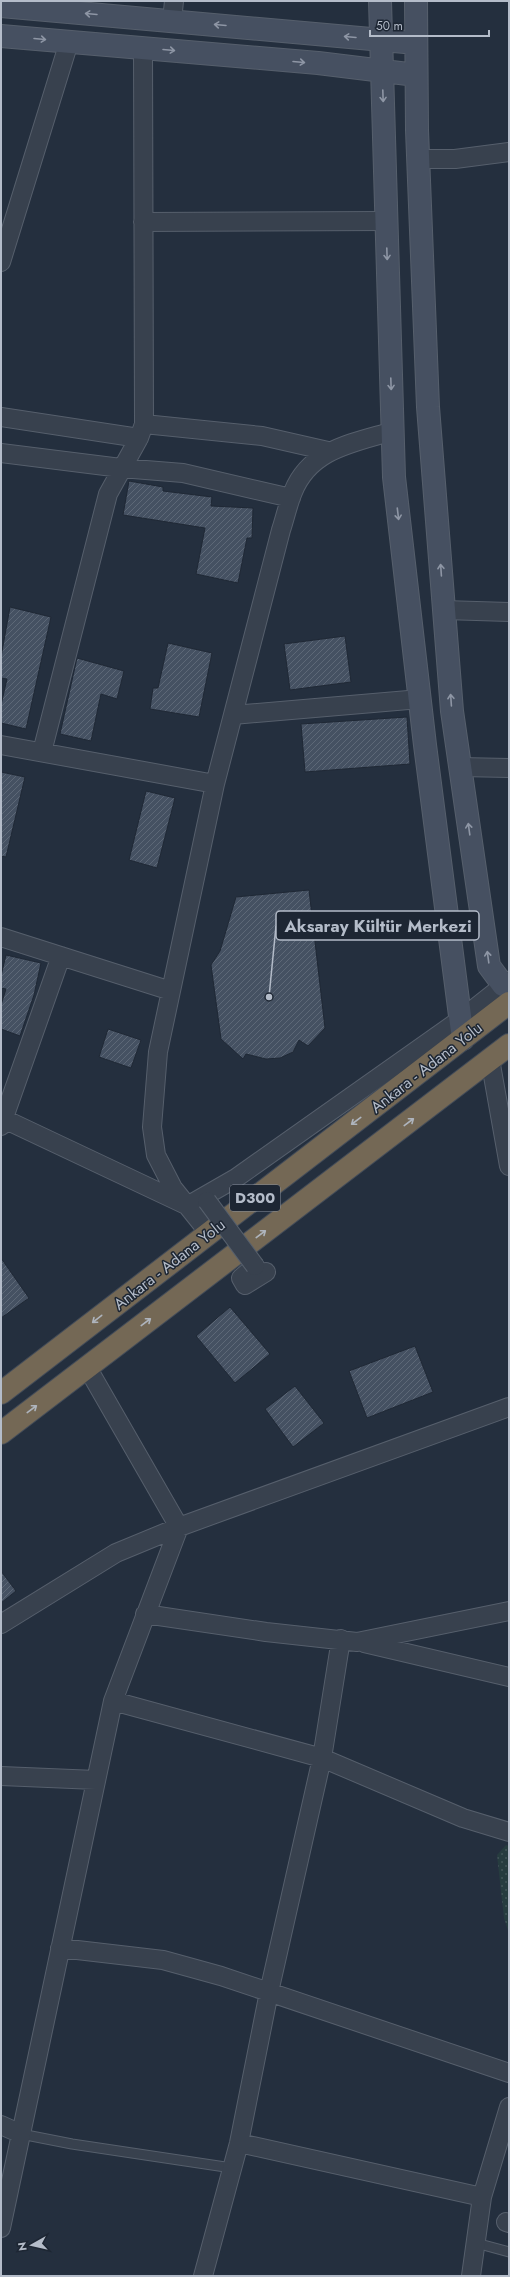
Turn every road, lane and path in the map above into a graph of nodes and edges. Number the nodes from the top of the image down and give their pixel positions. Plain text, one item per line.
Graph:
1 (380, 1) edge
2 (416, 1) edge
3 (1, 6) edge
4 (57, 6) edge
5 (173, 11) edge
6 (1, 36) edge
7 (381, 40) junction
8 (69, 42) junction
9 (416, 43) junction
10 (143, 48) junction
11 (382, 69) junction
12 (416, 75) junction
13 (509, 152) edge
14 (418, 159) junction
15 (7, 219) edge
16 (386, 221) junction
17 (143, 222) junction
18 (1, 262) edge
19 (1, 416) edge
20 (141, 431) junction
21 (393, 431) junction
22 (328, 451) junction
23 (1, 453) edge
24 (121, 468) junction
25 (291, 498) junction
26 (444, 610) junction
27 (509, 612) edge
28 (420, 699) junction
29 (233, 715) junction
30 (1, 745) edge
31 (42, 752) junction
32 (460, 767) junction
33 (509, 768) edge
34 (215, 784) junction
35 (1, 937) edge
36 (61, 956) junction
37 (507, 989) edge
38 (171, 991) junction
39 (462, 1029) junction
40 (509, 1045) edge
41 (490, 1059) junction
42 (3, 1123) edge
43 (509, 1166) edge
44 (236, 1178) junction
45 (186, 1206) junction
46 (209, 1233) junction
47 (261, 1269) dead end
48 (87, 1367) junction
49 (1, 1393) edge
50 (509, 1407) edge
51 (1, 1433) edge
52 (179, 1527) junction
53 (509, 1611) edge
54 (145, 1614) junction
55 (1, 1624) edge
56 (349, 1640) junction
57 (509, 1677) edge
58 (113, 1701) junction
59 (322, 1758) junction
60 (1, 1776) edge
61 (96, 1780) junction
62 (509, 1832) edge
63 (60, 1948) junction
64 (269, 1992) junction
65 (509, 2073) edge
66 (509, 2107) edge
67 (1, 2125) edge
68 (22, 2134) junction
69 (239, 2143) junction
70 (232, 2168) junction
71 (482, 2197) junction
72 (1, 2228) edge
73 (476, 2243) junction
74 (509, 2252) edge
75 (203, 2276) edge
76 (471, 2276) edge

1 - 7 main road
2 - 9 main road
3 - 4 main road
5 -> 4 main road
7 -> 5 main road
6 -> 8 main road
7 - 9 main road
7 - 11 main road
8 - 10 main road
8 - 15 street
9 - 12 main road
10 -> 11 main road
10 - 17 street
11 - 12 main road
11 -> 16 main road
12 - 14 main road
13 - 14 street
26 -> 14 main road
15 - 18 street
16 - 17 street
16 -> 21 main road
17 - 20 street
19 - 20 street
20 - 22 street
20 - 24 street
21 - 22 street
21 -> 28 main road
22 - 25 street
23 - 24 street
24 - 25 street
24 - 31 street
25 - 29 street
26 - 27 street
32 -> 26 main road
28 - 29 street
28 - 39 main road
29 - 34 street
30 - 31 street
31 - 34 street
32 - 33 street
37 -> 32 main road
34 - 38 street
35 - 36 street
36 - 38 street
36 - 42 street
37 - 39 highway, Ankara - Adana Yolu / D300
38 - 45 street
39 - 44 street
39 -> 46 highway, Ankara - Adana Yolu / D300
40 - 41 highway, Ankara - Adana Yolu / D300
41 - 43 street
48 -> 41 highway, Ankara - Adana Yolu / D300
42 - 45 street
44 - 45 street
44 - 47 street, bridge
45 - 46 street
46 -> 49 highway, Ankara - Adana Yolu / D300
51 -> 48 highway, Ankara - Adana Yolu / D300
48 - 52 street
50 - 52 street
52 - 54 street
52 - 55 street
53 - 56 street
54 - 56 street
54 - 58 street
56 - 57 street
56 - 59 street
58 - 59 street
58 - 61 street
59 - 62 street
59 - 64 street
60 - 61 street
61 - 63 street
63 - 64 street
63 - 68 street
64 - 65 street
64 - 69 street
66 - 71 street
67 - 68 street
68 - 70 lane
68 - 72 street
69 - 70 street
69 - 71 street
70 - 75 street
71 - 73 street
73 - 74 lane
73 - 76 street

